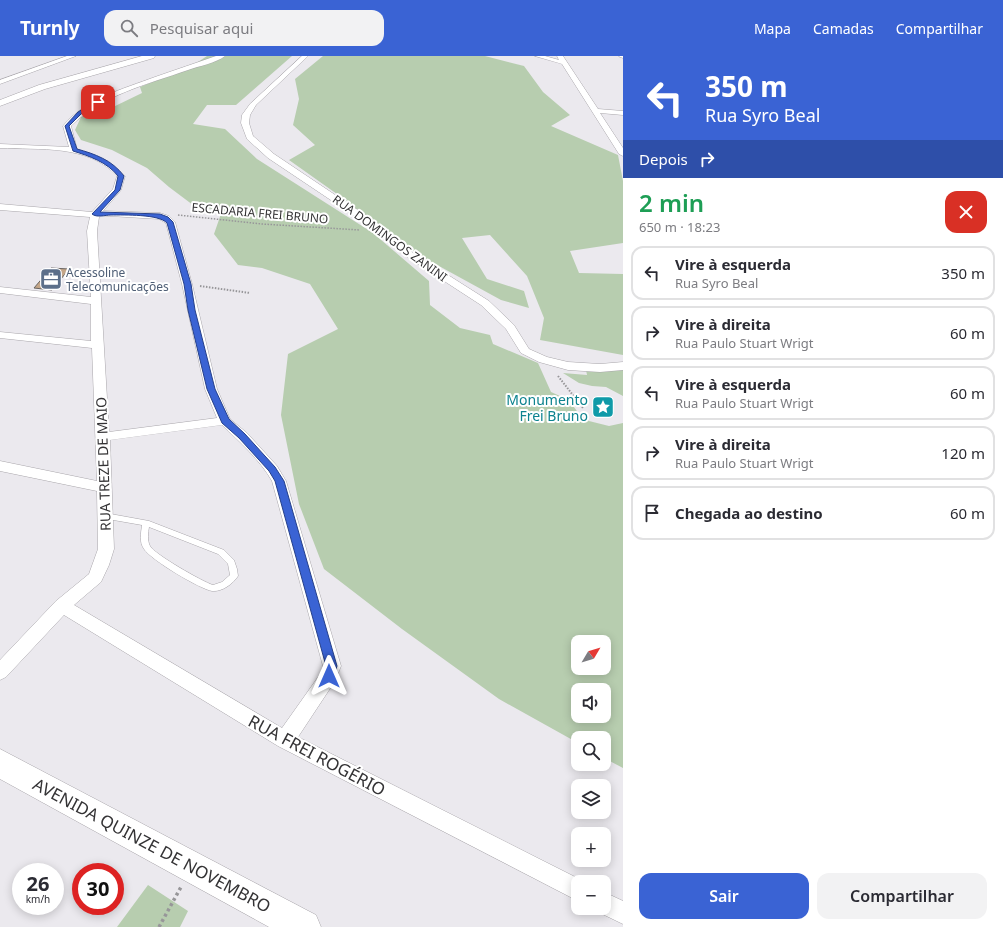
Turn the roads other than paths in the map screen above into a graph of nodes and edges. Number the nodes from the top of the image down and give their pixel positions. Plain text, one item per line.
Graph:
1 (73, 56) edge
2 (151, 56) edge
3 (222, 56) edge
4 (305, 56) edge
5 (538, 56) edge
6 (560, 56) edge
7 (565, 63) junction
8 (0, 82) edge
9 (0, 103) edge
10 (596, 111) junction
11 (623, 113) edge
12 (0, 146) edge
13 (74, 150) junction
14 (623, 154) edge
15 (0, 207) edge
16 (95, 214) junction
17 (0, 290) edge
18 (96, 301) junction
19 (0, 334) edge
20 (97, 345) junction
21 (623, 366) edge
22 (225, 421) junction
23 (103, 437) junction
24 (0, 466) edge
25 (104, 487) junction
26 (105, 516) junction
27 (146, 523) junction
28 (62, 606) junction
29 (0, 672) edge
30 (285, 740) junction
31 (0, 763) edge
32 (571, 886) edge
33 (611, 907) edge
34 (623, 913) edge
35 (304, 927) edge

1 - 8 street
2 - 9 street
3 - 13 street
4 - 21 street, RUA DOMINGOS ZANINI
5 - 7 street
6 - 7 street
7 - 10 street
10 - 11 street
10 - 14 street
12 - 13 street
13 - 16 street
15 - 16 street
16 - 18 street, RUA TREZE DE MAIO
16 - 22 street
17 - 18 street
18 - 20 street, RUA TREZE DE MAIO
19 - 20 street
20 - 23 street, RUA TREZE DE MAIO
22 - 23 street
22 - 30 street
23 - 25 street, RUA TREZE DE MAIO
24 - 25 street
25 - 26 street, RUA TREZE DE MAIO
26 - 27 lane
26 - 28 street, RUA TREZE DE MAIO
27 - 27 lane
28 - 29 street, RUA TREZE DE MAIO
28 - 30 street, RUA FREI ROGÉRIO
30 - 32 street, RUA FREI ROGÉRIO
31 - 35 main road, AVENIDA QUINZE DE NOVEMBRO
33 - 34 street

